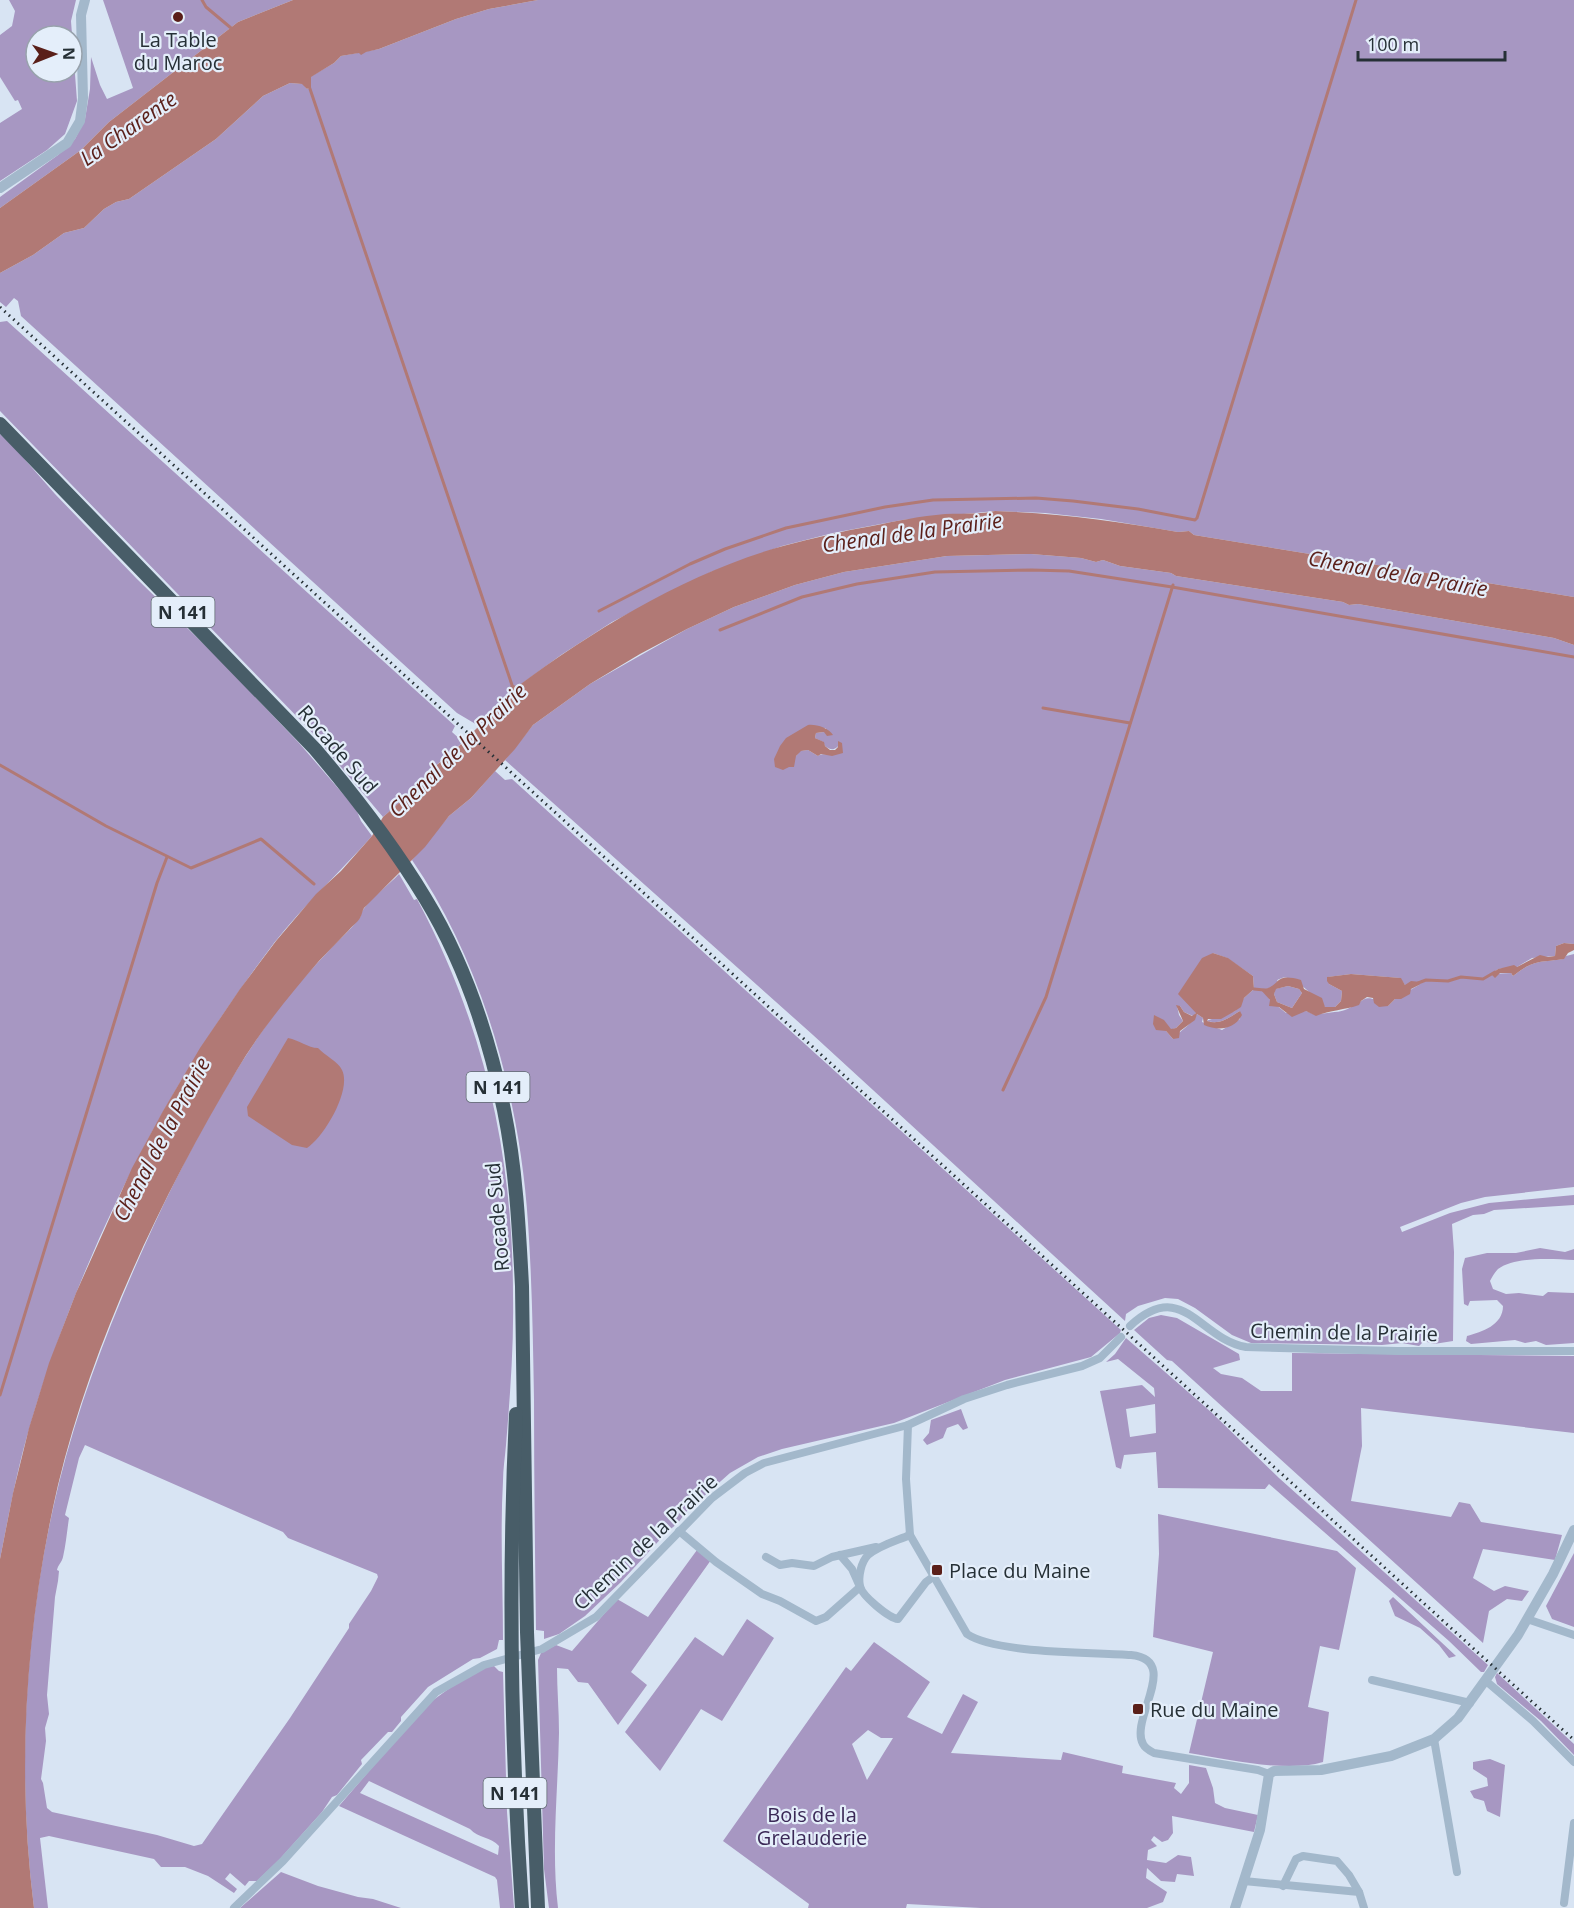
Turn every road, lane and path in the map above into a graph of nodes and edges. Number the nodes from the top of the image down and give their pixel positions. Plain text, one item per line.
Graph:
1 (84, 0) edge
2 (0, 188) edge
3 (0, 424) edge
4 (522, 1286) junction
5 (1130, 1326) dead end
6 (1121, 1337) dead end
7 (1574, 1351) edge
8 (908, 1425) junction
9 (1574, 1530) edge
10 (679, 1531) junction
11 (910, 1535) junction
12 (882, 1546) junction
13 (840, 1555) junction
14 (766, 1557) dead end
15 (933, 1577) junction
16 (860, 1587) junction
17 (1527, 1619) junction
18 (1574, 1635) edge
19 (1372, 1680) dead end
20 (1486, 1681) junction
21 (1470, 1703) junction
22 (1434, 1739) junction
23 (1574, 1762) edge
24 (1269, 1774) junction
25 (1574, 1823) edge
26 (1457, 1872) dead end
27 (1244, 1881) junction
28 (1283, 1886) junction
29 (1359, 1892) junction
30 (1564, 1903) dead end
31 (234, 1908) edge
32 (522, 1908) edge
33 (538, 1908) edge
34 (1235, 1908) edge
35 (1364, 1908) edge

1 - 2 street
3 - 4 highway, Rocade Sud / N 141
4 - 32 highway, Rocade Sud / N 141
4 - 33 highway, Rocade Sud / N 141
5 - 7 street, Chemin de la Prairie
6 - 8 street, Chemin de la Prairie
8 - 10 street, Chemin de la Prairie
8 - 11 street
9 - 17 street
10 - 16 street
10 - 31 street, Chemin de la Prairie
11 - 12 street
11 - 15 street
12 - 13 street
12 - 16 street
13 - 14 street
13 - 16 street
15 - 16 street
15 - 24 street
17 - 18 street
17 - 20 street
19 - 21 street
20 - 21 street
20 - 23 street
21 - 22 street
22 - 24 street
22 - 26 street
24 - 27 street
25 - 30 street
27 - 28 street
27 - 34 street
28 - 29 street
28 - 29 street
29 - 35 street

